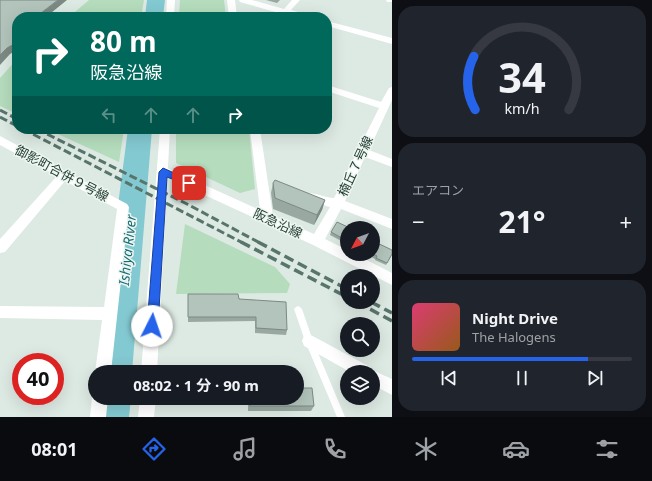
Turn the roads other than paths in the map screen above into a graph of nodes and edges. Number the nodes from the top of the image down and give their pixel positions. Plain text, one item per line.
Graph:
1 (171, 0) edge
2 (231, 0) edge
3 (243, 0) edge
4 (296, 0) edge
5 (170, 12) edge
6 (232, 12) edge
7 (285, 12) joint
8 (332, 24) edge
9 (392, 41) edge
10 (332, 90) edge
11 (392, 90) edge
12 (384, 106) junction
13 (165, 134) edge
14 (256, 134) edge
15 (0, 140) edge
16 (362, 152) junction
17 (392, 163) edge
18 (163, 172) junction
19 (64, 175) junction
20 (296, 192) edge
21 (338, 204) junction
22 (267, 218) junction
23 (392, 224) edge
24 (317, 241) junction
25 (0, 248) edge
26 (392, 279) edge
27 (298, 309) dead end
28 (0, 312) edge
29 (110, 314) junction
30 (309, 341) junction
31 (104, 365) edge
32 (149, 365) edge
33 (352, 365) edge
34 (380, 381) edge
35 (392, 387) edge
36 (99, 405) edge
37 (147, 405) edge
38 (98, 417) edge
39 (146, 417) edge
40 (341, 417) edge

1 - 5 street
2 - 6 street
3 - 7 street
4 - 7 street
8 - 9 street
10 - 12 street
11 - 12 street, 楠丘７号線
12 - 16 street, 楠丘７号線
13 - 18 street
14 - 22 street
15 - 19 street, 御影町合併９号線
16 - 17 street
16 - 21 street, 楠丘７号線
18 - 22 street, 阪急沿線
18 - 32 street
19 - 25 street
19 - 29 street, 御影町合併９号線
20 - 21 street
21 - 23 street
21 - 24 street, 楠丘７号線
22 - 24 street, 阪急沿線
24 - 26 street, 阪急沿線
27 - 30 lane
28 - 29 street
29 - 31 street
30 - 33 street
30 - 40 lane
34 - 35 street
36 - 38 street
37 - 39 street

